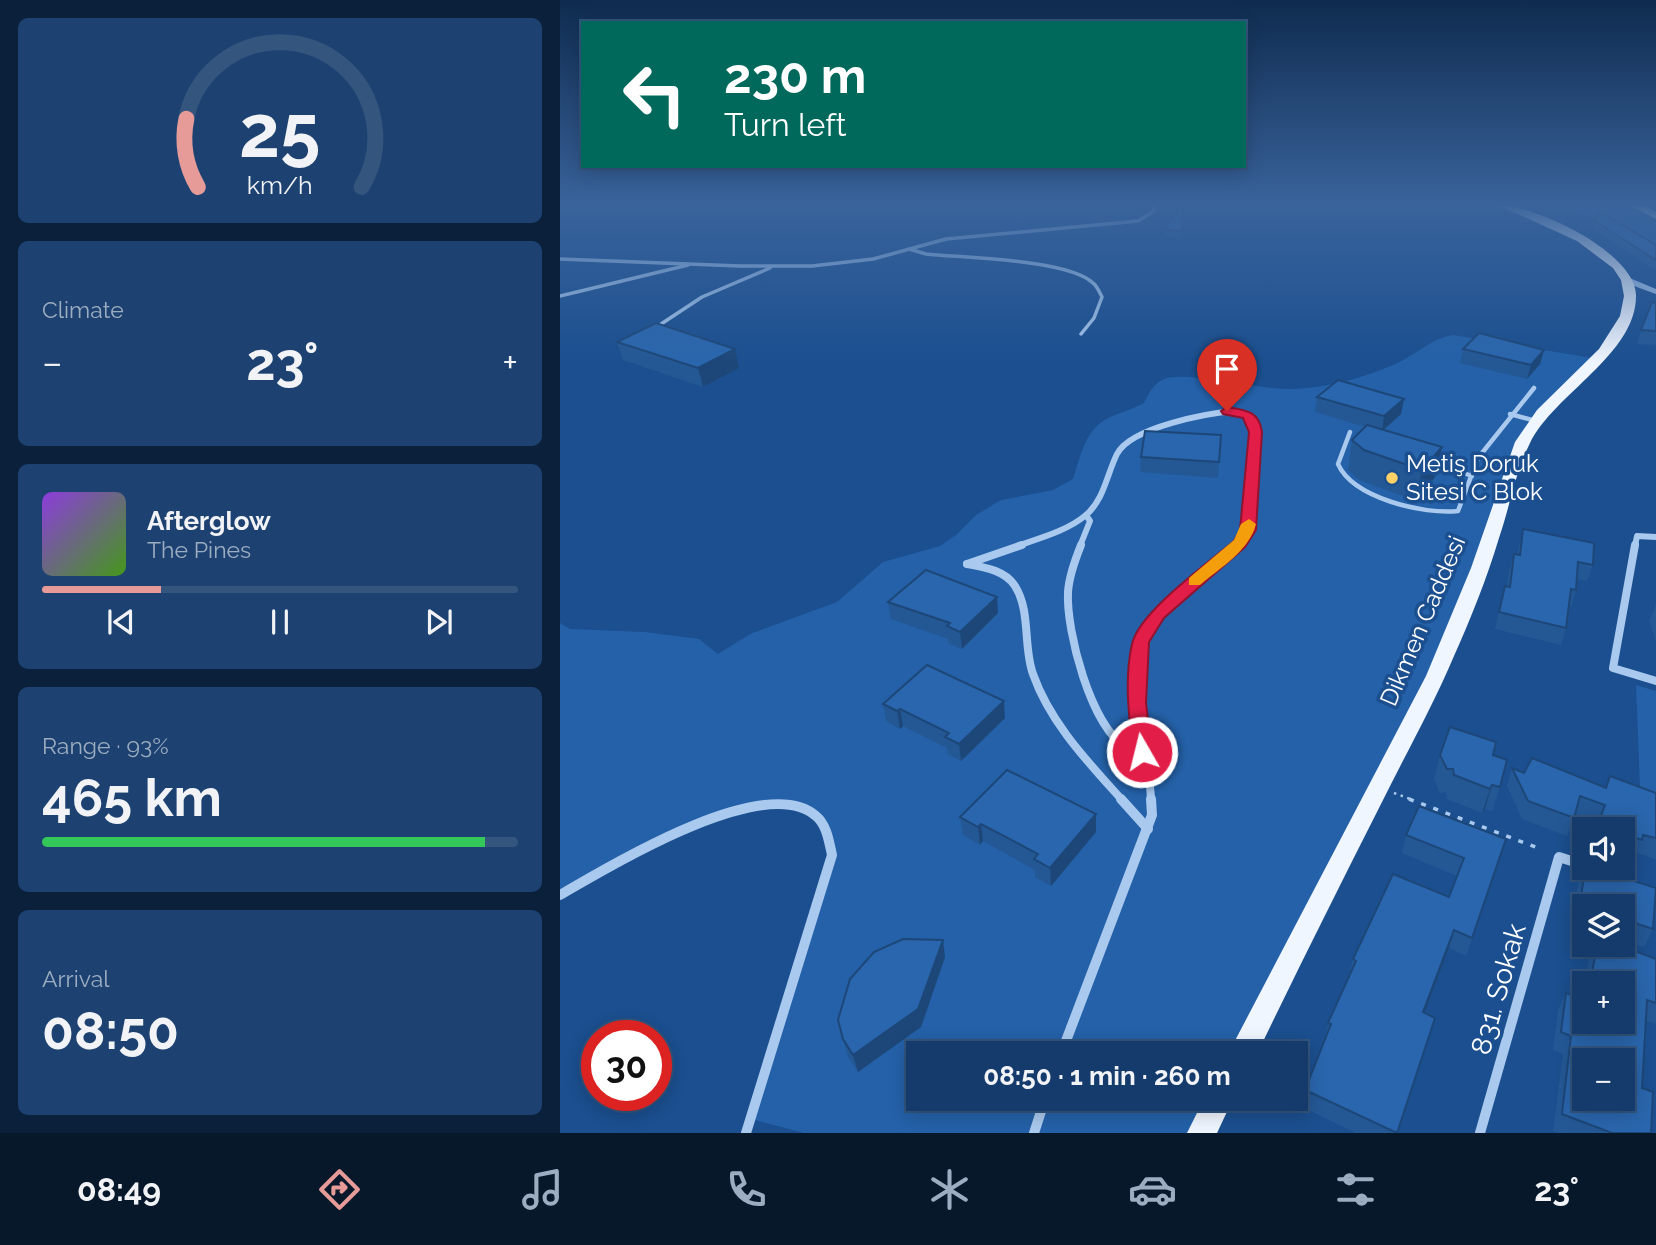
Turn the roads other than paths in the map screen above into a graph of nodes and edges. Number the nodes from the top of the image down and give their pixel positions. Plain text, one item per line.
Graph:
1 (880, 258) edge
2 (976, 258) edge
3 (1608, 258) edge
4 (560, 259) edge
5 (694, 264) junction
6 (776, 266) junction
7 (1629, 281) junction
8 (1656, 292) edge
9 (560, 296) edge
10 (650, 332) edge
11 (1081, 334) dead end
12 (1534, 388) dead end
13 (1510, 414) junction
14 (1536, 421) junction
15 (1350, 432) dead end
16 (1420, 458) edge
17 (1472, 476) junction
18 (1086, 515) junction
19 (1656, 537) edge
20 (1656, 681) edge
21 (1142, 752) junction
22 (1148, 828) junction
23 (1572, 861) edge
24 (560, 895) edge
25 (1066, 1041) edge
26 (1249, 1041) edge
27 (1041, 1111) edge
28 (1213, 1111) edge
29 (746, 1133) edge
30 (1034, 1133) edge
31 (1202, 1133) edge
32 (1480, 1133) edge

1 - 6 lane
2 - 11 lane
3 - 7 main road
4 - 5 lane
5 - 6 lane
5 - 9 lane
6 - 10 lane
7 - 8 street
7 - 14 main road, Dikmen Caddesi
12 - 13 lane
13 - 14 lane
13 - 17 lane
14 - 26 main road, Dikmen Caddesi
15 - 17 lane
16 - 17 lane
18 - 21 street
18 - 21 street
18 - 22 street
19 - 20 street
21 - 22 street
22 - 25 street
23 - 32 street, 831. Sokak
24 - 29 street
27 - 30 street
28 - 31 main road

